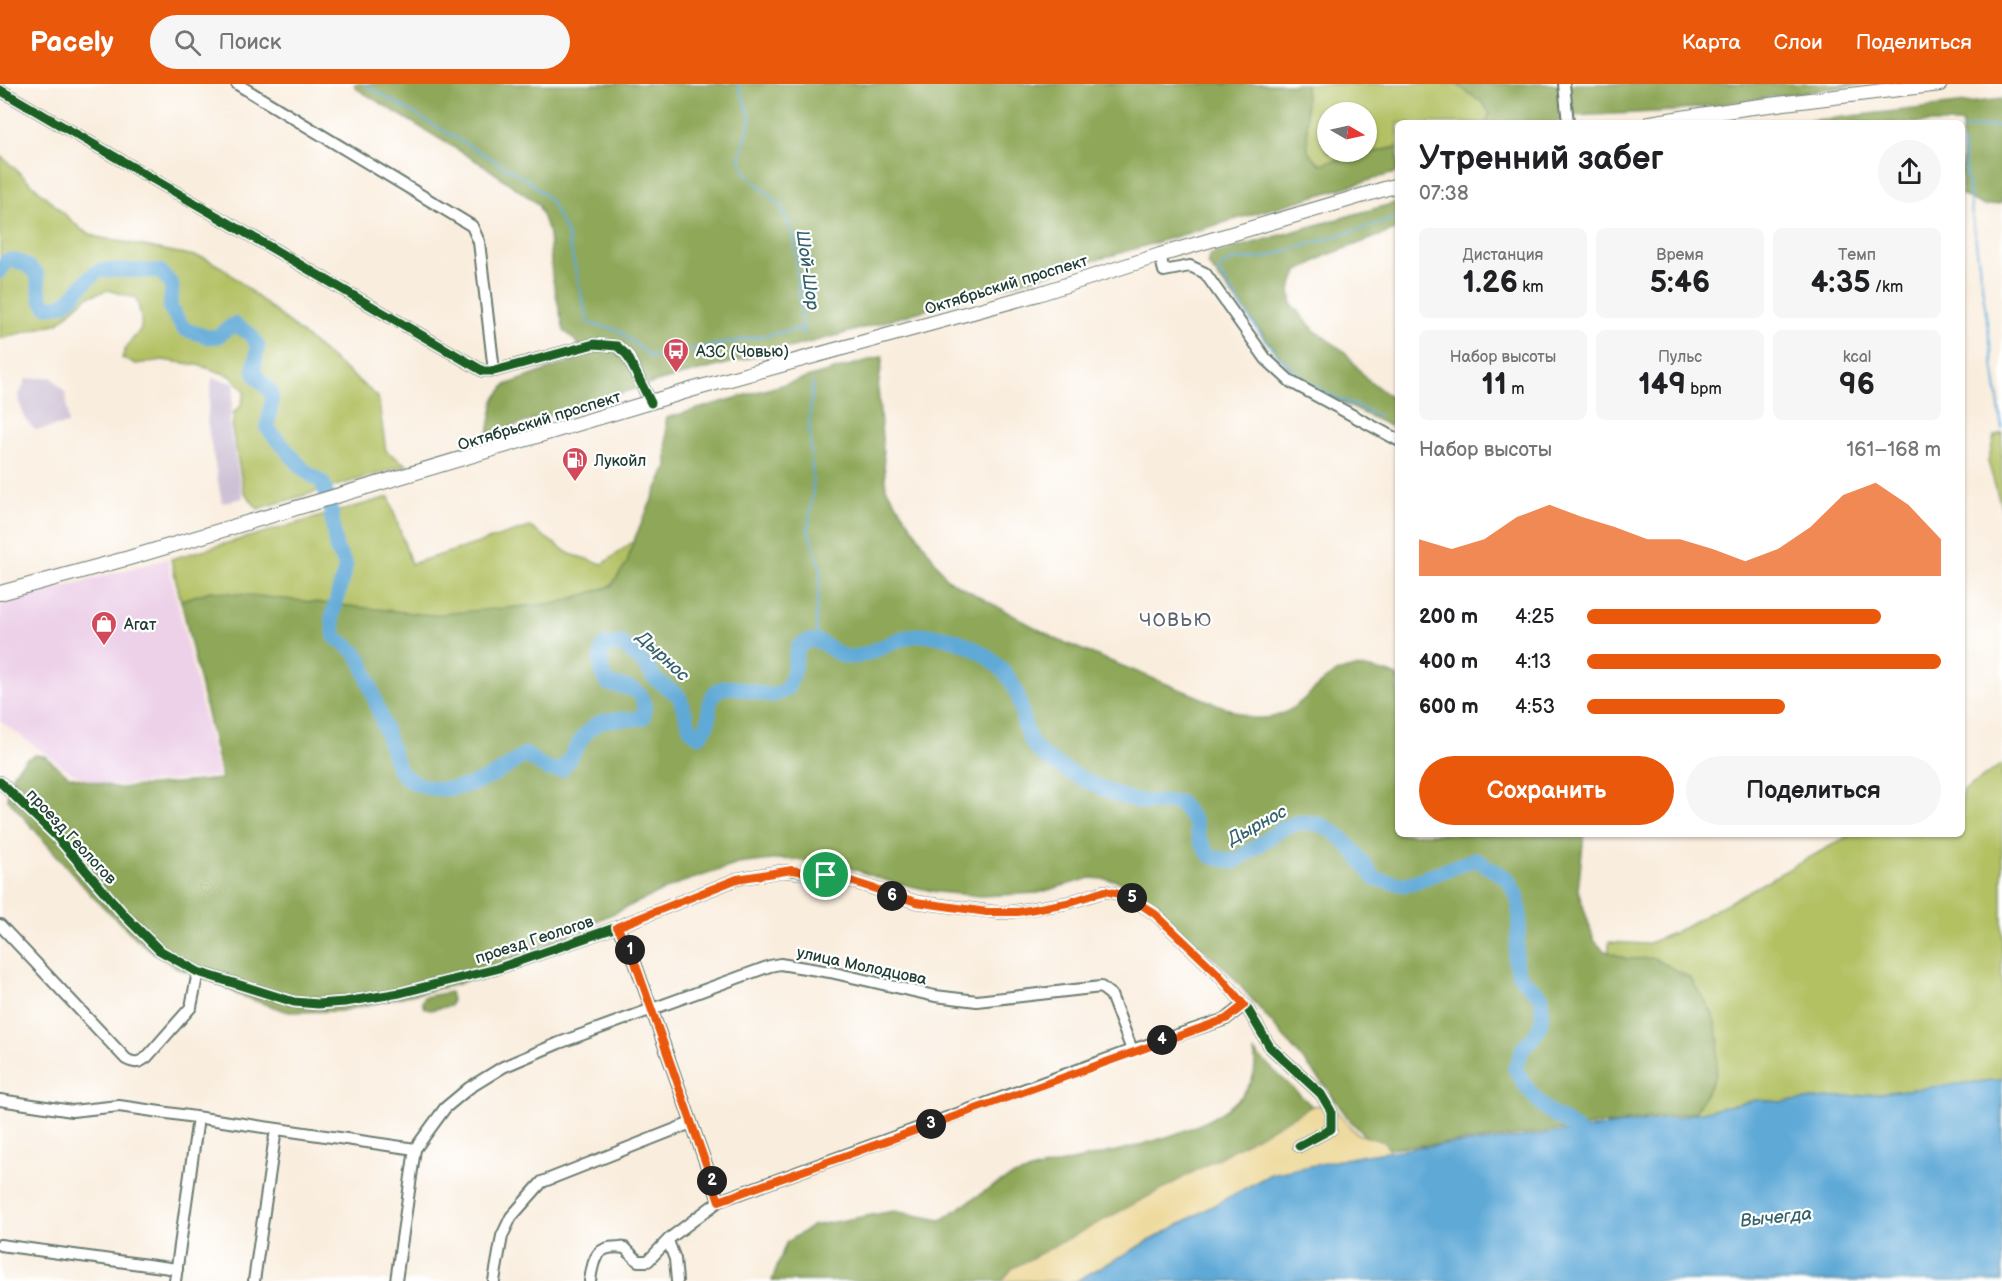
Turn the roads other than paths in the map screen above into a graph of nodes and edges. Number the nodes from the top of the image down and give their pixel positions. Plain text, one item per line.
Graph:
1 (237, 84) edge
2 (1564, 84) edge
3 (1940, 84) edge
4 (0, 90) edge
5 (1568, 120) edge
6 (1669, 120) edge
7 (1395, 185) edge
8 (1160, 255) junction
9 (494, 371) junction
10 (651, 403) junction
11 (1395, 438) edge
12 (0, 593) edge
13 (0, 782) edge
14 (0, 925) edge
15 (617, 927) junction
16 (198, 972) junction
17 (1244, 1005) junction
18 (651, 1009) junction
19 (1132, 1050) junction
20 (0, 1100) edge
21 (198, 1118) junction
22 (692, 1123) junction
23 (276, 1129) junction
24 (1299, 1146) dead end
25 (415, 1149) junction
26 (719, 1201) junction
27 (668, 1241) junction
28 (0, 1245) edge
29 (177, 1269) junction
30 (175, 1281) edge
31 (254, 1281) edge
32 (396, 1281) edge
33 (494, 1281) edge
34 (590, 1281) edge
35 (677, 1281) edge

1 - 9 street
2 - 5 street
3 - 6 main road
4 - 9 street
7 - 8 main road, Октябрьский проспект
8 - 10 main road, Октябрьский проспект
8 - 11 street
9 - 10 street
10 - 12 main road, Октябрьский проспект
13 - 16 street, проезд Геологов
14 - 16 street
15 - 16 street, проезд Геологов
15 - 17 street, проезд Геологов
15 - 18 street
17 - 19 street
17 - 24 street, проезд Геологов
18 - 19 street, улица Молодцова
18 - 22 street
18 - 25 street, улица Молодцова
19 - 26 street
20 - 21 street
21 - 23 street
21 - 29 street
22 - 26 street
22 - 33 street
23 - 25 street
23 - 31 street
25 - 32 street
26 - 27 street
27 - 34 street
27 - 35 street
28 - 29 street
29 - 30 street

